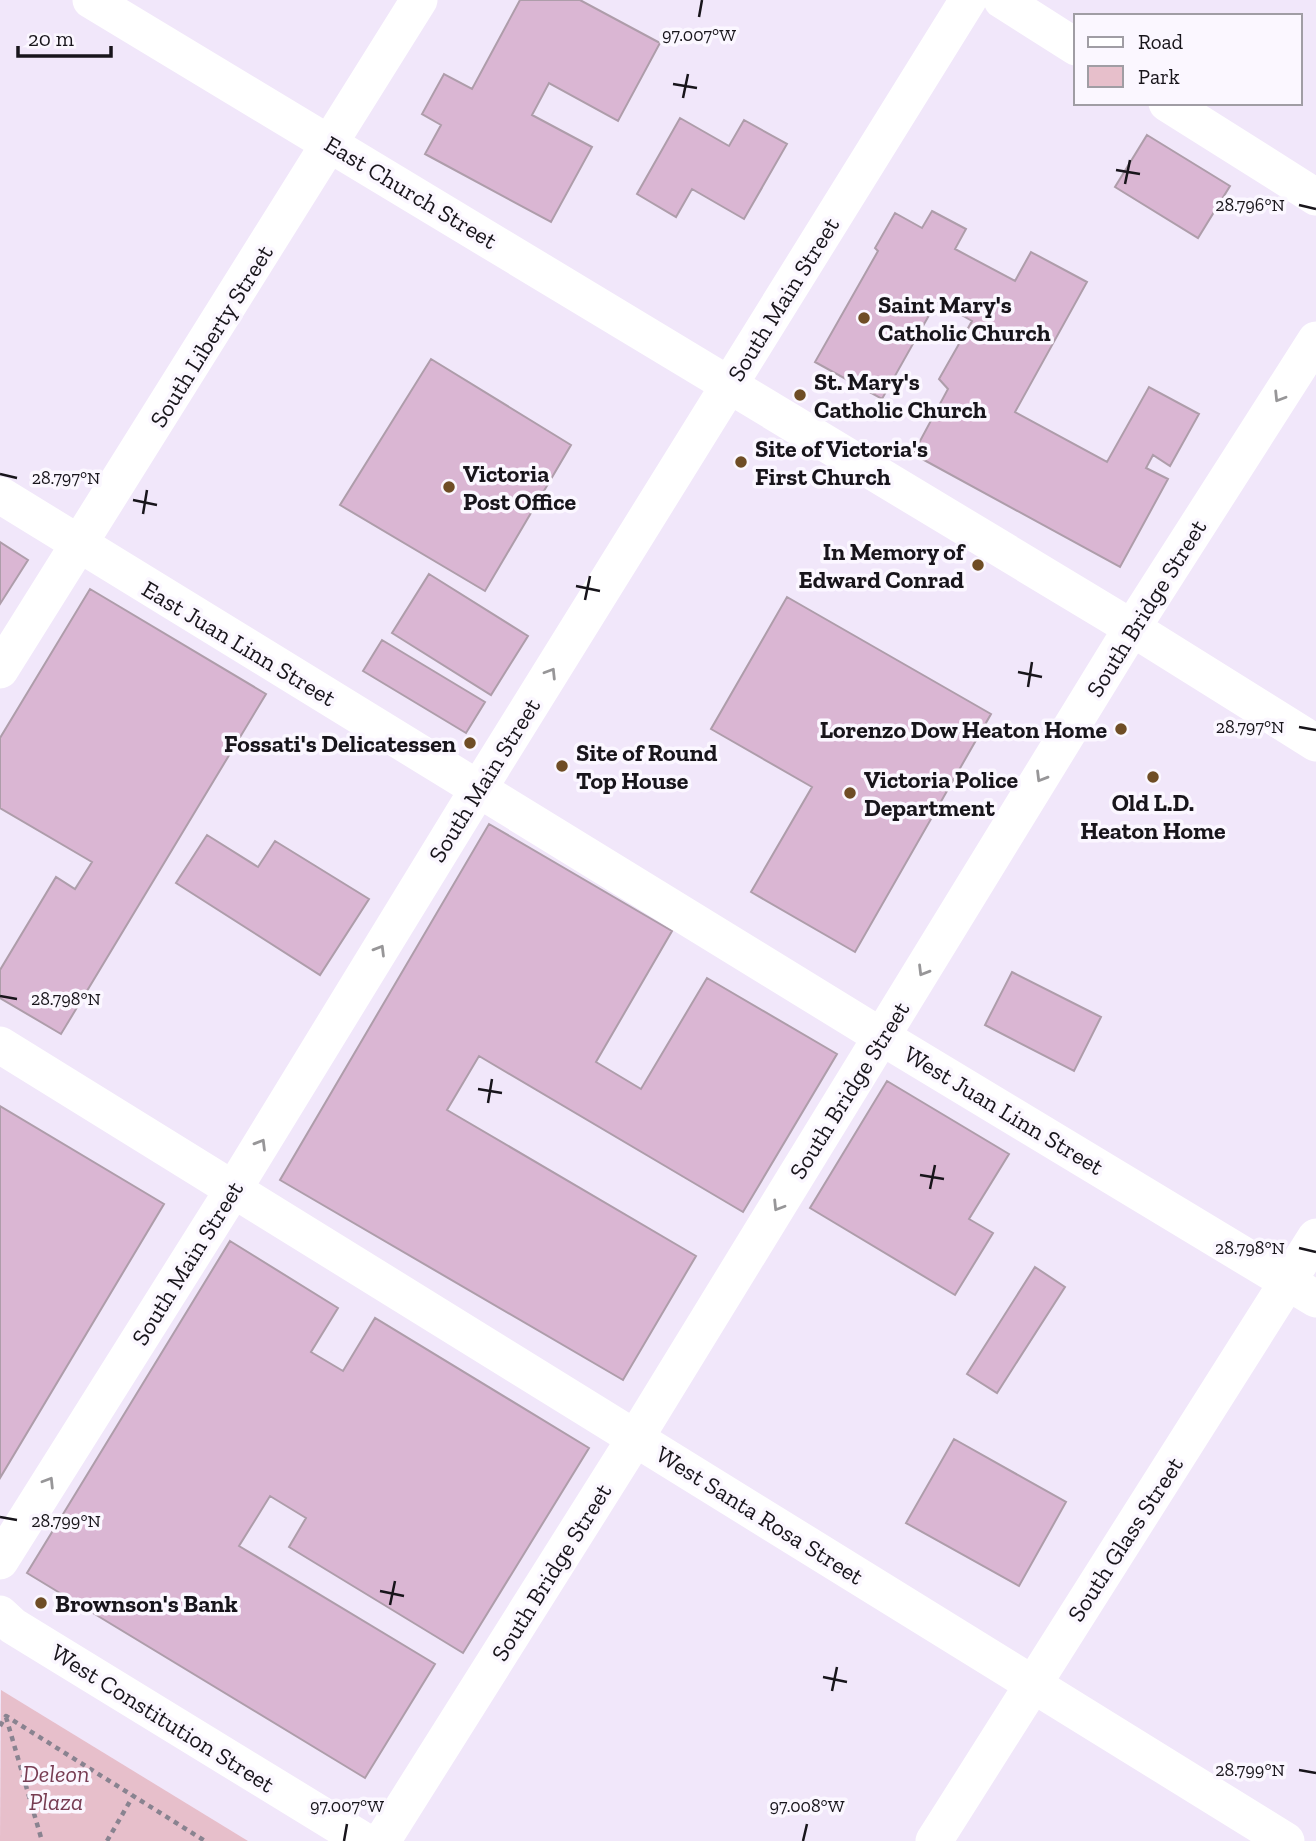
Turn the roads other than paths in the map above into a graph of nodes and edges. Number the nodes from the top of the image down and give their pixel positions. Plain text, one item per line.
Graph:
1 (91, 0) edge
2 (419, 0) edge
3 (968, 0) edge
4 (1002, 0) edge
5 (1074, 46) edge
6 (1170, 105) edge
7 (331, 144) junction
8 (1316, 197) edge
9 (1316, 340) edge
10 (729, 386) junction
11 (0, 495) edge
12 (79, 546) junction
13 (1132, 628) junction
14 (0, 670) edge
15 (1316, 743) edge
16 (479, 788) junction
17 (882, 1037) junction
18 (0, 1045) edge
19 (233, 1190) junction
20 (1316, 1237) edge
21 (1302, 1290) edge
22 (636, 1437) junction
23 (0, 1561) edge
24 (0, 1614) edge
25 (1031, 1685) junction
26 (363, 1841) edge
27 (382, 1841) edge
28 (934, 1841) edge
29 (1286, 1841) edge

1 - 7 street, East Church Street
2 - 7 street, South Liberty Street
3 - 10 street, South Main Street
4 - 5 street
6 - 8 street
7 - 10 street, East Church Street
7 - 12 street, South Liberty Street
9 -> 13 street, South Bridge Street
10 - 13 street, East Church Street
16 -> 10 street, South Main Street
11 - 12 street, East Juan Linn Street
12 - 14 street, South Liberty Street
12 - 16 street, East Juan Linn Street
13 - 15 street, East Church Street
13 -> 17 street, South Bridge Street
16 - 17 street, West Juan Linn Street
19 -> 16 street, South Main Street
17 - 21 street, West Juan Linn Street
17 -> 22 street, South Bridge Street
18 - 19 street, West Santa Rosa Street
19 - 22 street, West Santa Rosa Street
23 -> 19 street, South Main Street
20 - 21 street, South Glass Street
21 - 25 street, South Glass Street
22 - 25 street, West Santa Rosa Street
22 - 27 street, South Bridge Street
24 - 26 street, West Constitution Street
25 - 28 street, South Glass Street
25 - 29 street, West Santa Rosa Street

